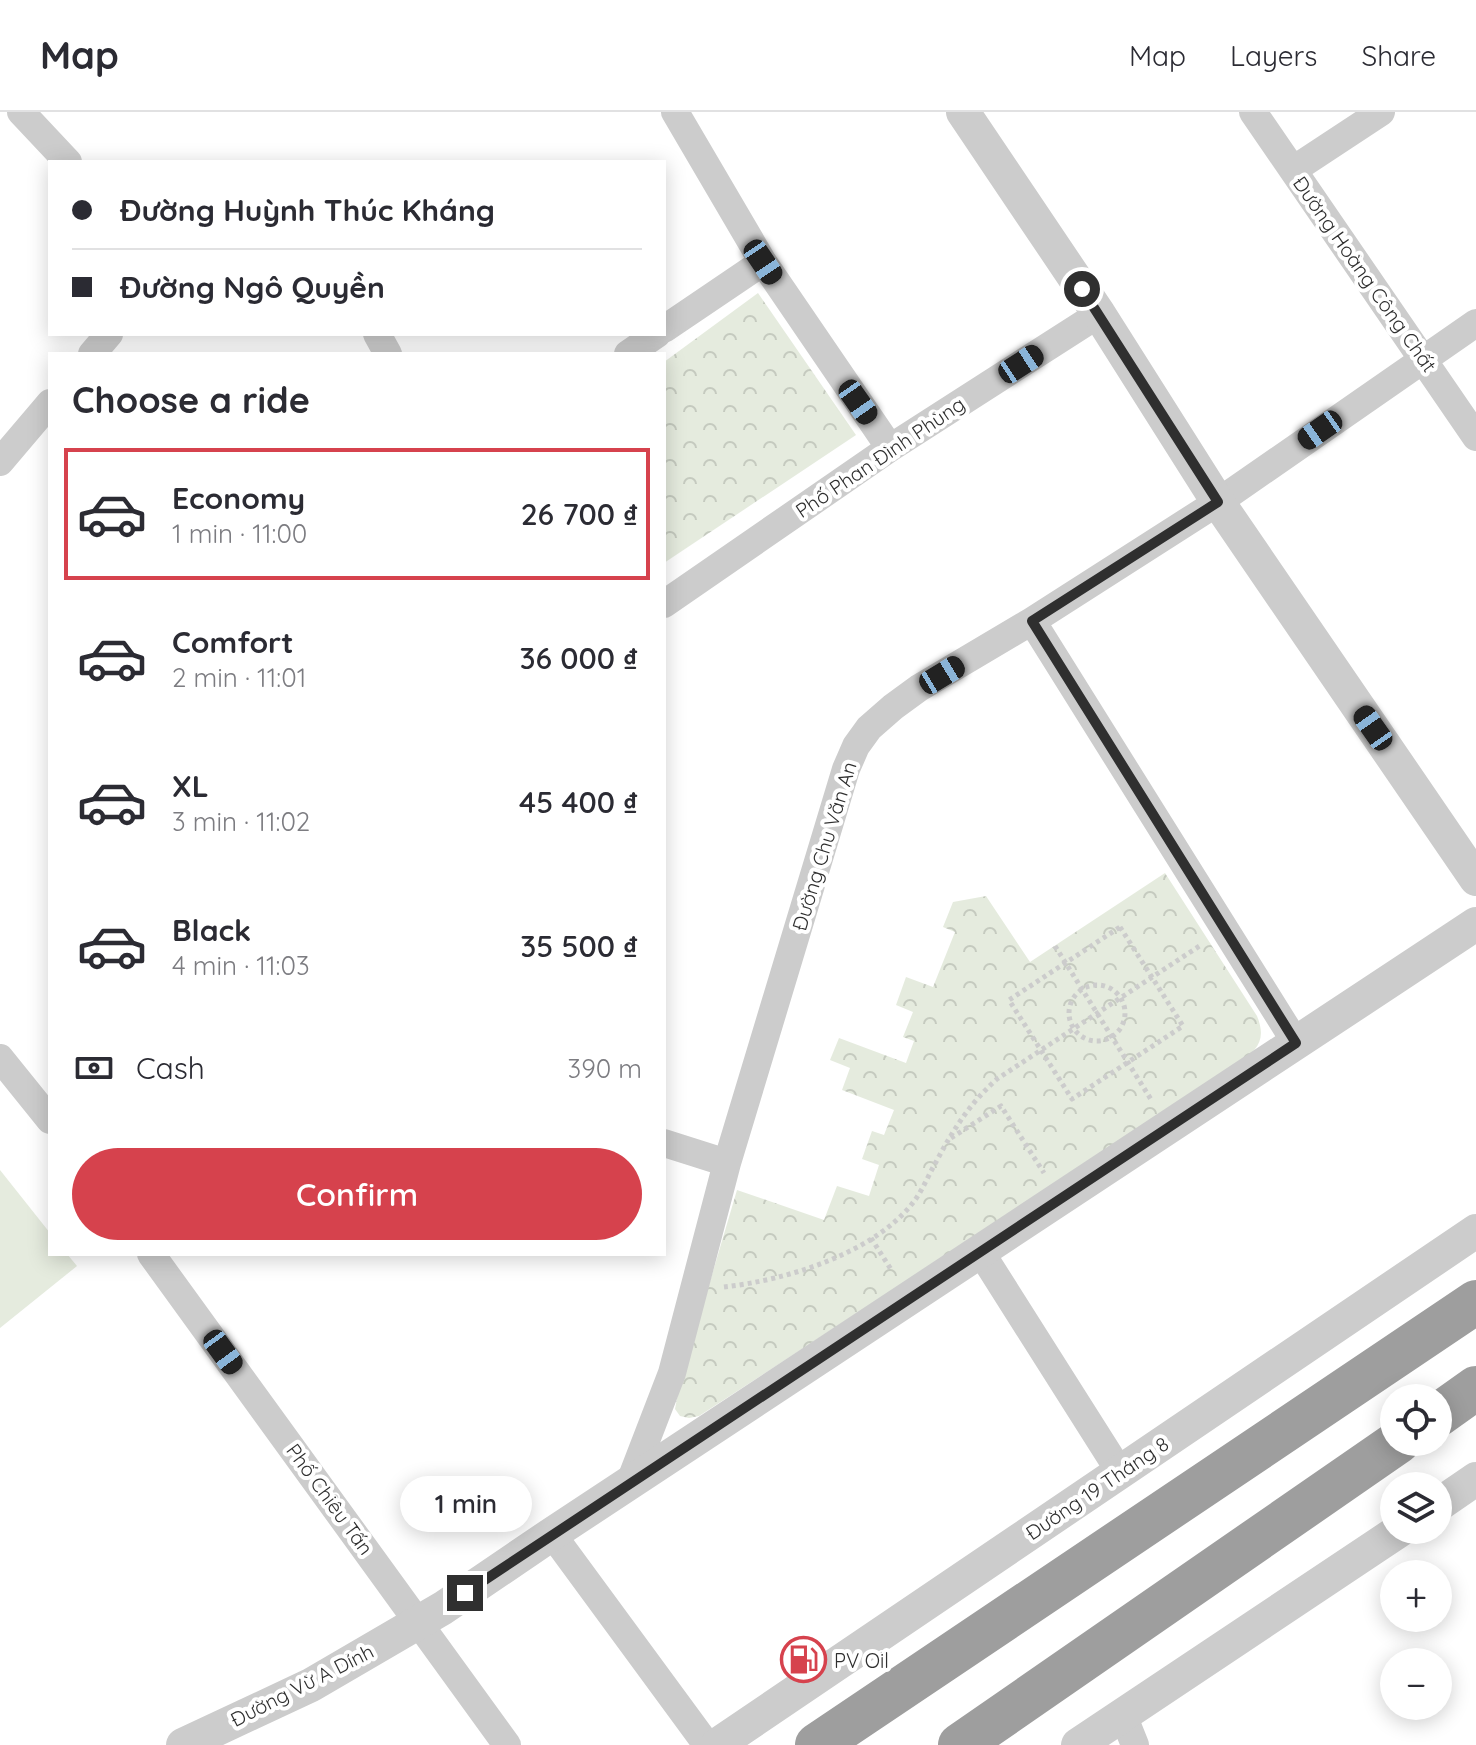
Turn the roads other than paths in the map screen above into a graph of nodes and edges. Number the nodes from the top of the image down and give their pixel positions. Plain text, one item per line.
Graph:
1 (21, 112) edge
2 (675, 112) edge
3 (963, 112) edge
4 (1253, 112) edge
5 (1381, 112) edge
6 (66, 160) edge
7 (1293, 170) junction
8 (763, 262) junction
9 (1099, 314) junction
10 (1476, 323) edge
11 (666, 328) edge
12 (107, 336) edge
13 (654, 336) edge
14 (94, 352) edge
15 (631, 352) edge
16 (1423, 358) junction
17 (48, 405) edge
18 (1476, 437) edge
19 (890, 448) junction
20 (0, 462) edge
21 (1218, 502) junction
22 (666, 603) edge
23 (1032, 621) junction
24 (1476, 879) edge
25 (1476, 924) edge
26 (1296, 1043) junction
27 (0, 1058) edge
28 (48, 1118) edge
29 (666, 1144) edge
30 (727, 1163) junction
31 (1476, 1231) edge
32 (980, 1251) junction
33 (152, 1256) edge
34 (1476, 1302) edge
35 (1476, 1388) edge
36 (1452, 1405) edge
37 (1380, 1454) edge
38 (1120, 1472) junction
39 (1476, 1479) edge
40 (630, 1482) junction
41 (1452, 1495) edge
42 (552, 1534) junction
43 (1381, 1544) edge
44 (419, 1622) junction
45 (1129, 1730) edge
46 (183, 1745) edge
47 (507, 1745) edge
48 (707, 1745) edge
49 (717, 1745) edge
50 (817, 1745) edge
51 (960, 1745) edge
52 (1078, 1745) edge

1 - 6 street
2 - 8 street
3 - 9 street
4 - 7 street, Đường Hoàng Công Chất
5 - 7 street
7 - 16 street, Đường Hoàng Công Chất
8 - 11 street
8 - 19 street
9 - 19 street, Phố Phan Đình Phùng
9 - 21 street
10 - 16 street, Đường Chu Văn An
12 - 14 street
13 - 15 street
16 - 18 street, Đường Hoàng Công Chất
16 - 21 street, Đường Chu Văn An
17 - 20 street
19 - 22 street, Phố Phan Đình Phùng
21 - 23 street, Đường Chu Văn An
21 - 24 street
23 - 26 street
23 - 30 street, Đường Chu Văn An
25 - 26 street, Đường Vừ A Dính
26 - 32 street, Đường Vừ A Dính
27 - 28 street
29 - 30 street
30 - 40 street, Đường Chu Văn An
31 - 38 street, Đường 19 Tháng 8
32 - 38 street
32 - 40 street, Đường Vừ A Dính
33 - 44 street, Phố Chiêu Tấn
34 - 50 highway
35 - 36 highway
37 - 51 highway
38 - 49 street, Đường 19 Tháng 8
39 - 41 street
40 - 42 street, Đường Vừ A Dính
42 - 44 street, Đường Vừ A Dính
42 - 48 street
43 - 45 street
44 - 46 street, Đường Vừ A Dính
44 - 47 street, Phố Chiêu Tấn
45 - 52 street

